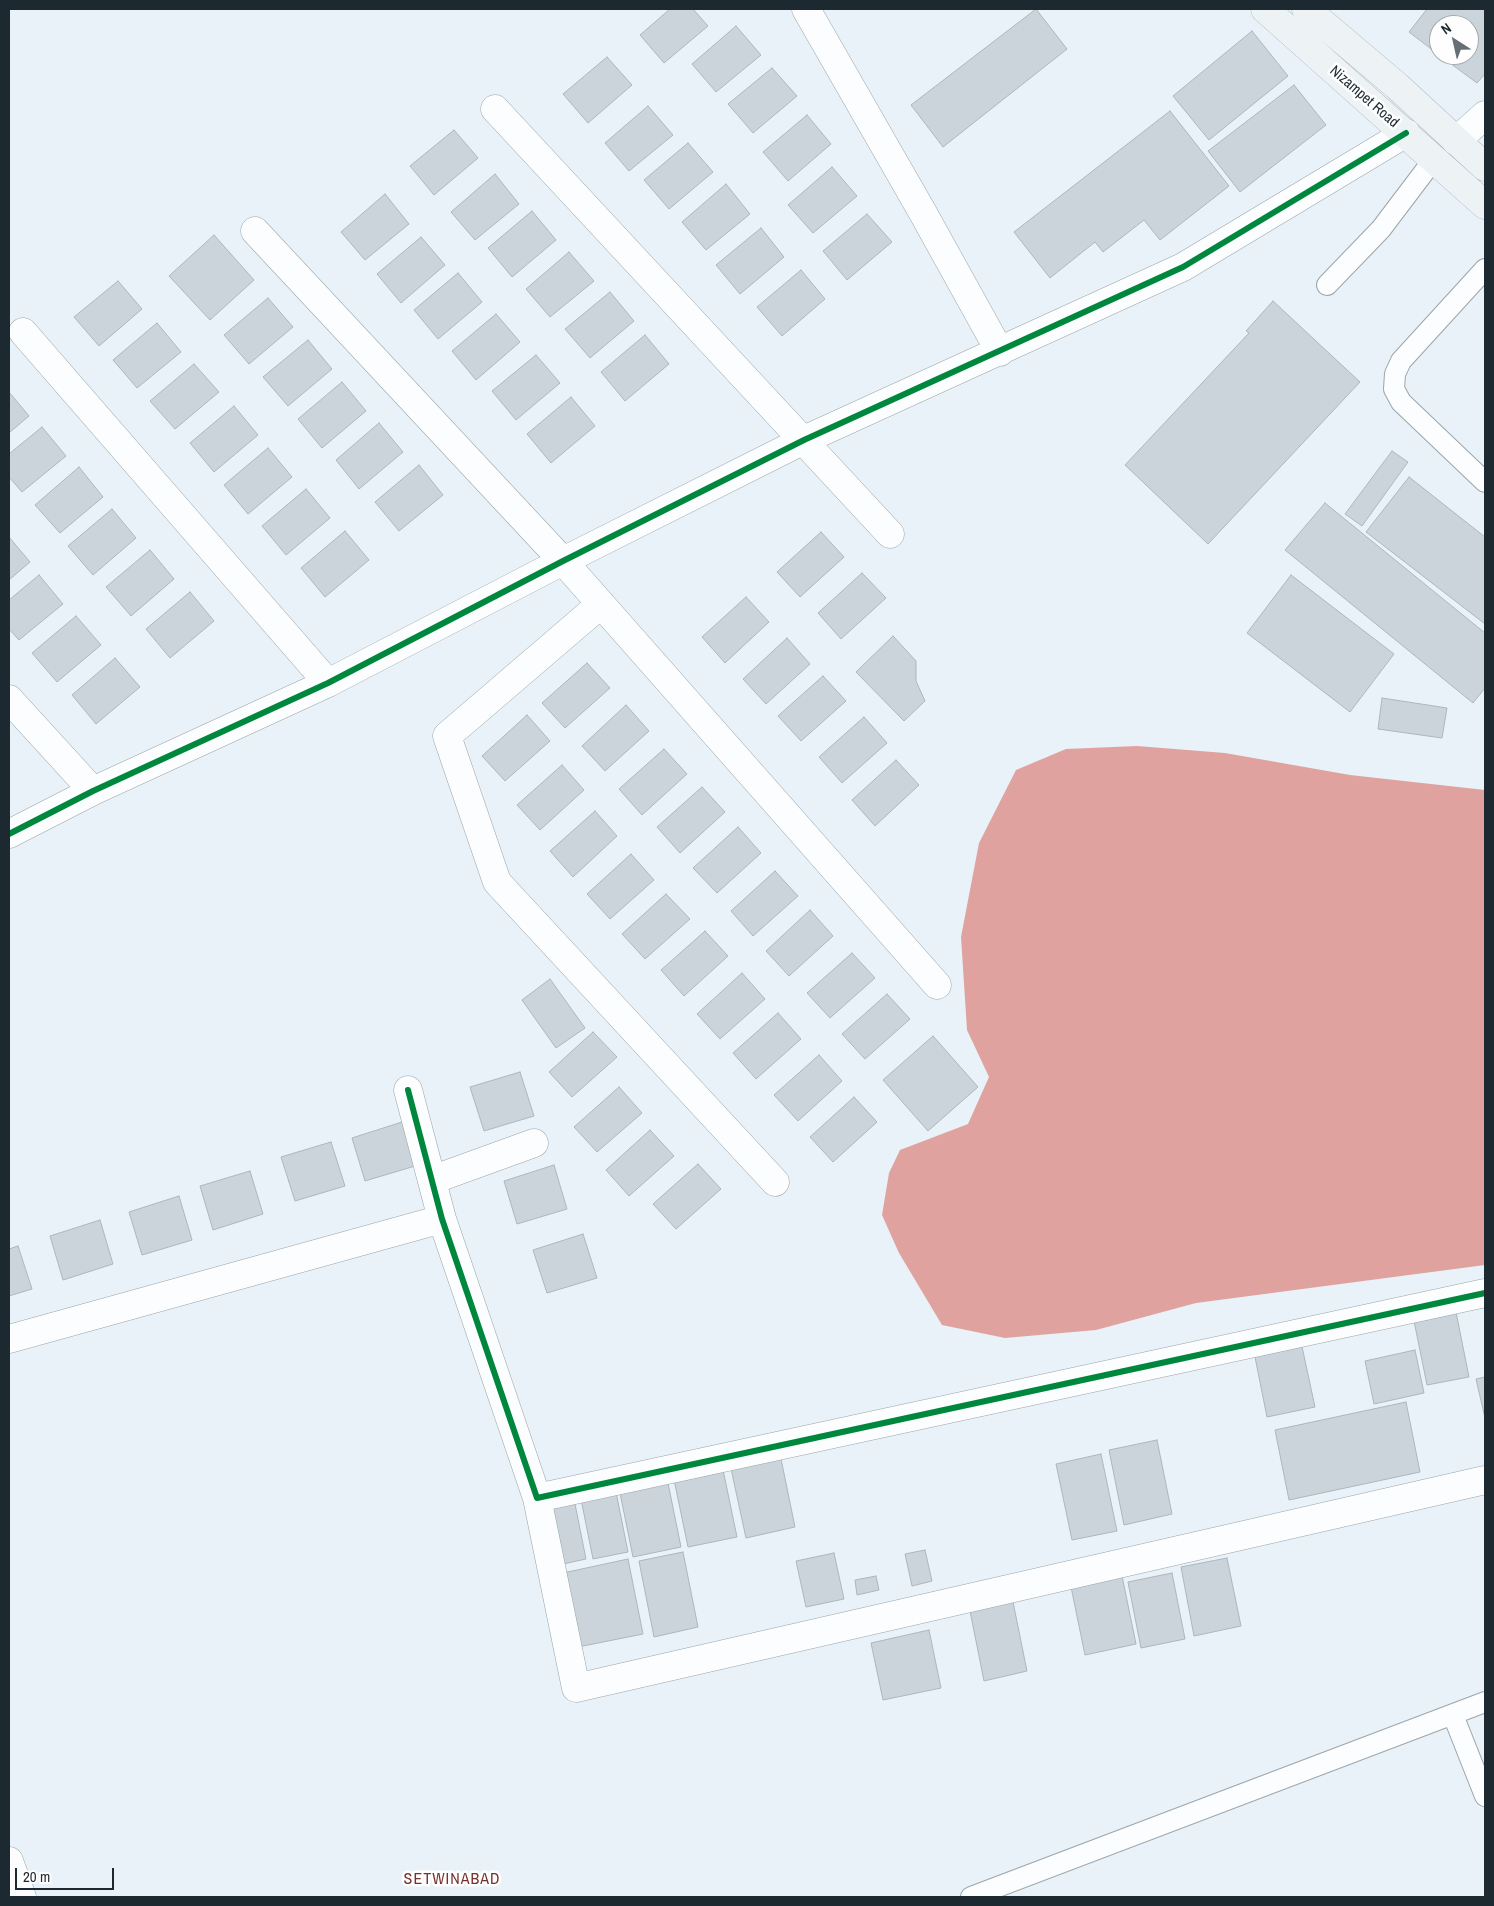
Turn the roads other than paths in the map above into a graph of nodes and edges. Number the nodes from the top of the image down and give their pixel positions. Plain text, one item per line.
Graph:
1 (806, 9) edge
2 (1265, 9) edge
3 (1306, 9) edge
4 (496, 108) dead end
5 (1485, 115) edge
6 (1406, 133) junction
7 (1475, 153) edge
8 (1434, 159) junction
9 (1485, 205) edge
10 (254, 231) dead end
11 (1485, 269) edge
12 (1327, 285) dead end
13 (23, 332) dead end
14 (1000, 352) junction
15 (804, 440) junction
16 (1485, 482) edge
17 (890, 534) dead end
18 (563, 561) junction
19 (601, 604) junction
20 (328, 683) junction
21 (9, 699) edge
22 (93, 791) junction
23 (9, 834) edge
24 (938, 985) dead end
25 (408, 1090) dead end
26 (534, 1143) dead end
27 (432, 1180) junction
28 (775, 1182) dead end
29 (442, 1219) junction
30 (1485, 1293) edge
31 (9, 1339) edge
32 (1485, 1480) edge
33 (537, 1498) junction
34 (1485, 1702) edge
35 (1453, 1714) junction
36 (1485, 1796) edge
37 (9, 1861) edge
38 (22, 1897) edge
39 (971, 1897) edge

1 - 14 street
2 - 6 main road, Nizampet Road
3 - 7 main road, Nizampet Road
4 - 15 street
5 - 7 street
6 - 8 main road, Nizampet Road
6 - 14 street
8 - 9 main road, Nizampet Road
8 - 12 lane
10 - 18 street
11 - 16 lane
13 - 20 street
14 - 15 street
15 - 17 street
15 - 18 street
18 - 19 street
18 - 20 street
19 - 24 street
19 - 28 street
20 - 22 street
21 - 22 street
22 - 23 street
25 - 27 street
26 - 27 street
27 - 29 street
29 - 31 street
29 - 33 street
30 - 33 street
32 - 33 street
34 - 35 lane
35 - 36 lane
35 - 39 lane
37 - 38 street

